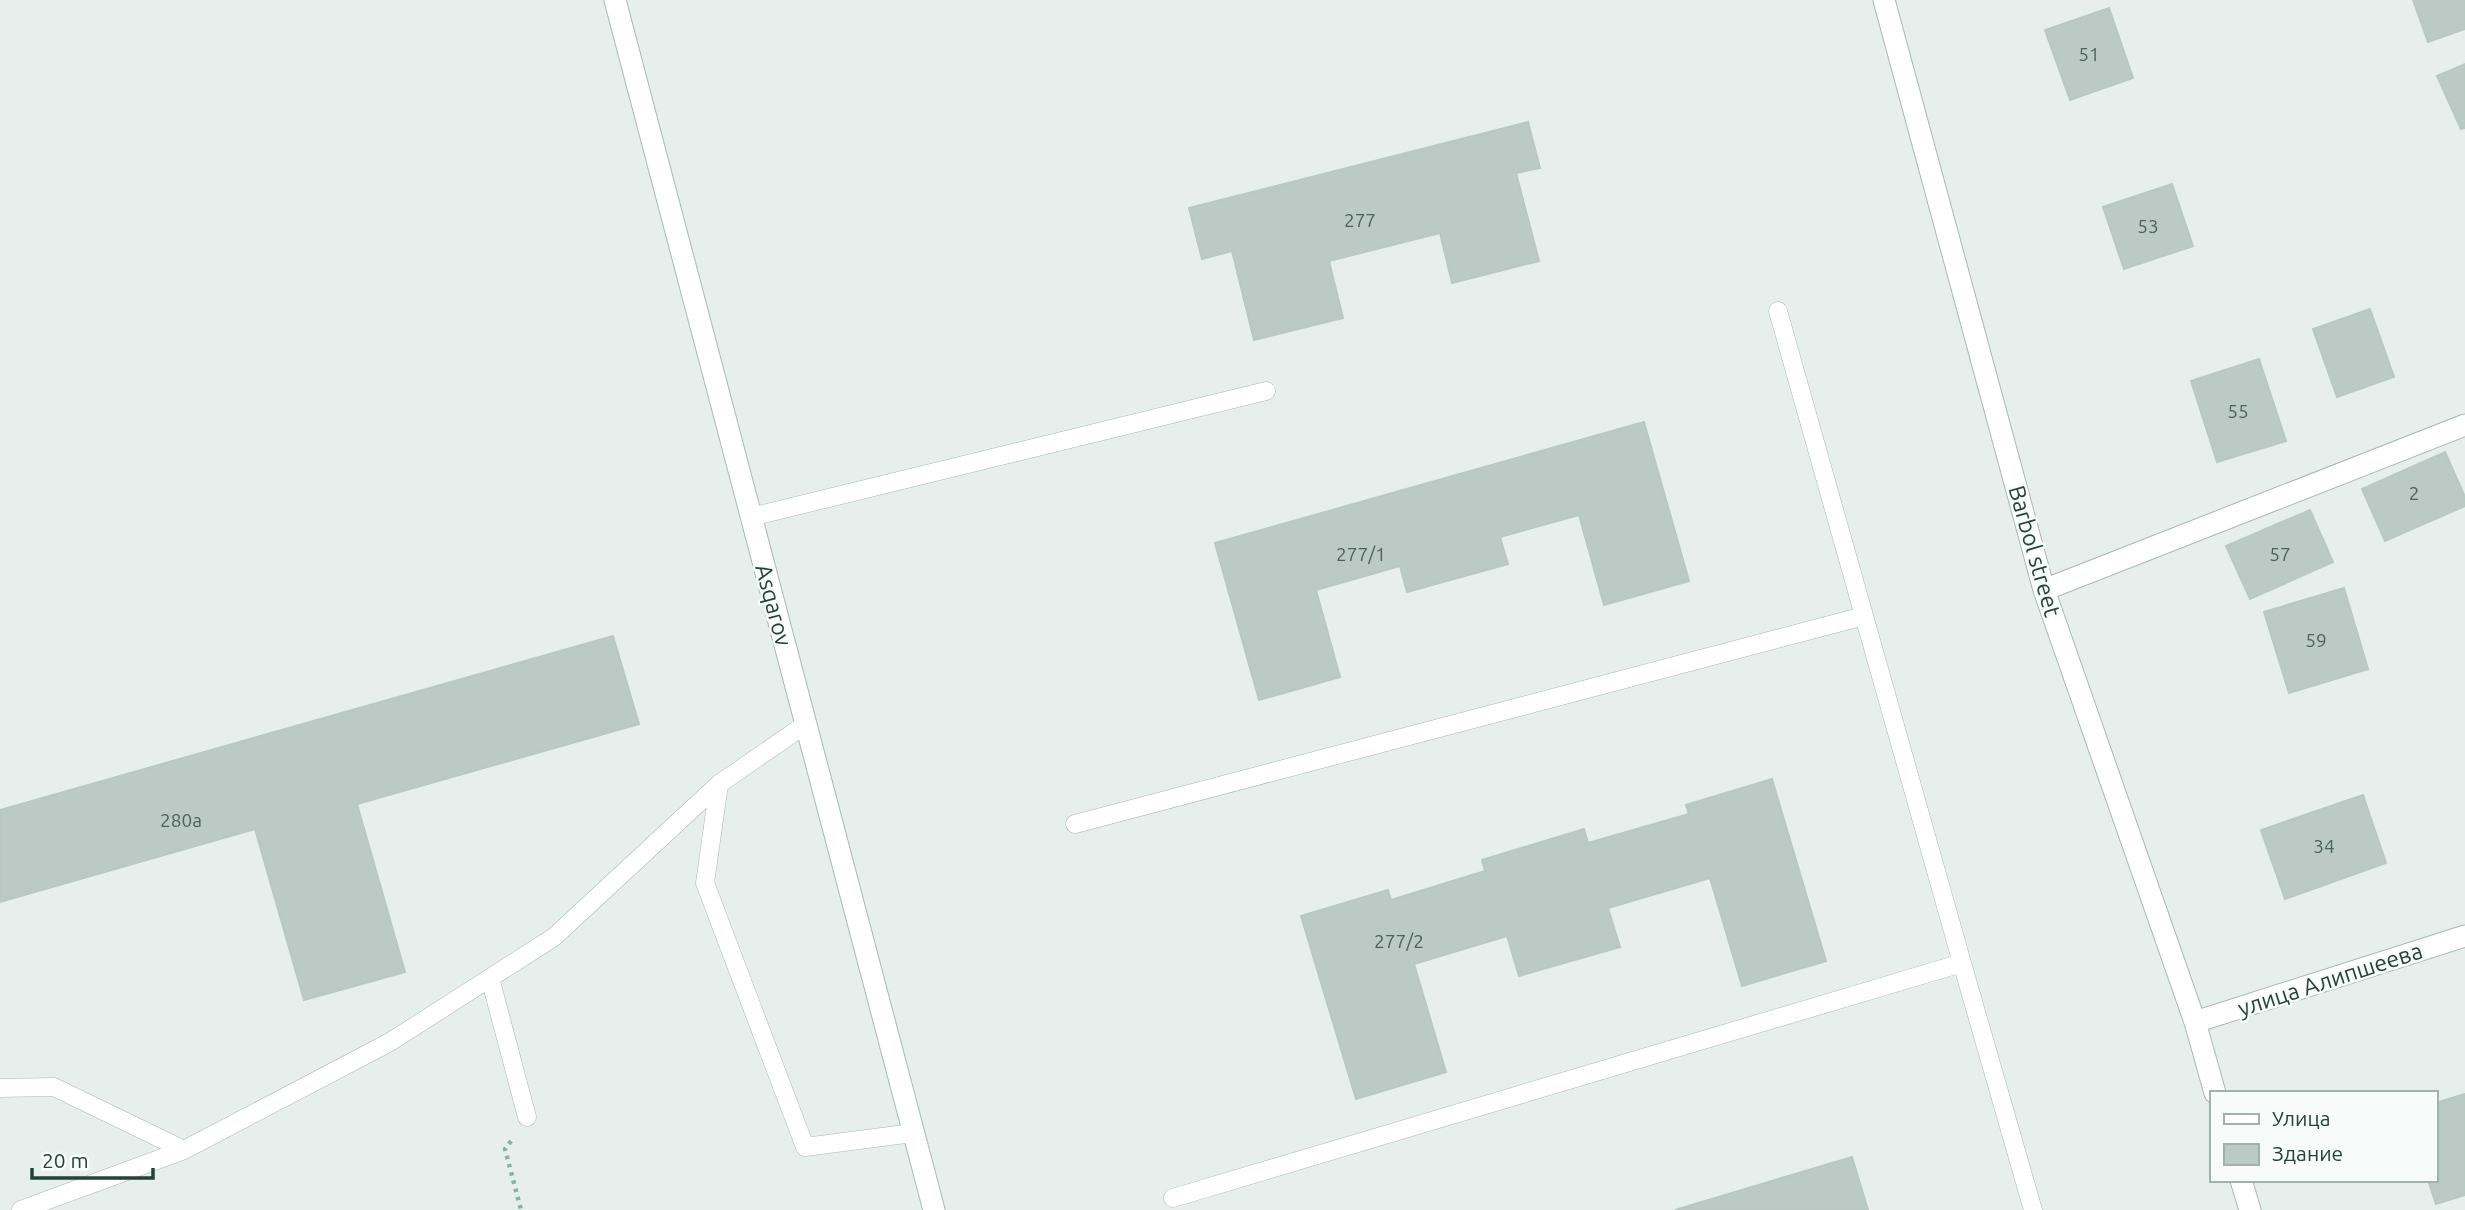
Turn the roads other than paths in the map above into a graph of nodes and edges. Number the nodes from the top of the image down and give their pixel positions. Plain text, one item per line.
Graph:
1 (615, 0) edge
2 (1884, 0) edge
3 (1778, 311) dead end
4 (1266, 391) dead end
5 (2465, 425) edge
6 (751, 517) junction
7 (2044, 590) junction
8 (1864, 615) junction
9 (806, 724) junction
10 (719, 784) junction
11 (1075, 824) dead end
12 (2465, 936) edge
13 (1962, 963) junction
14 (490, 978) junction
15 (2195, 1022) junction
16 (0, 1088) edge
17 (2214, 1091) edge
18 (527, 1117) road end
19 (913, 1133) junction
20 (184, 1150) junction
21 (2242, 1182) edge
22 (1173, 1198) dead end
23 (20, 1210) edge
24 (933, 1210) edge
25 (2033, 1210) edge
26 (2250, 1210) edge

1 - 6 street, Asqarov
2 - 7 street, Barbol street
3 - 8 lane
4 - 6 lane
5 - 7 street
6 - 9 street, Asqarov
7 - 15 street, Barbol street
8 - 11 lane
8 - 13 lane
9 - 10 lane
9 - 19 street, Asqarov
10 - 14 lane
10 - 19 lane
12 - 15 street, улица Алипшеева
13 - 22 lane
13 - 25 lane
14 - 18 lane
14 - 20 lane
15 - 17 street, Barbol street
16 - 20 lane
19 - 24 street, Asqarov
20 - 23 lane
21 - 26 street

